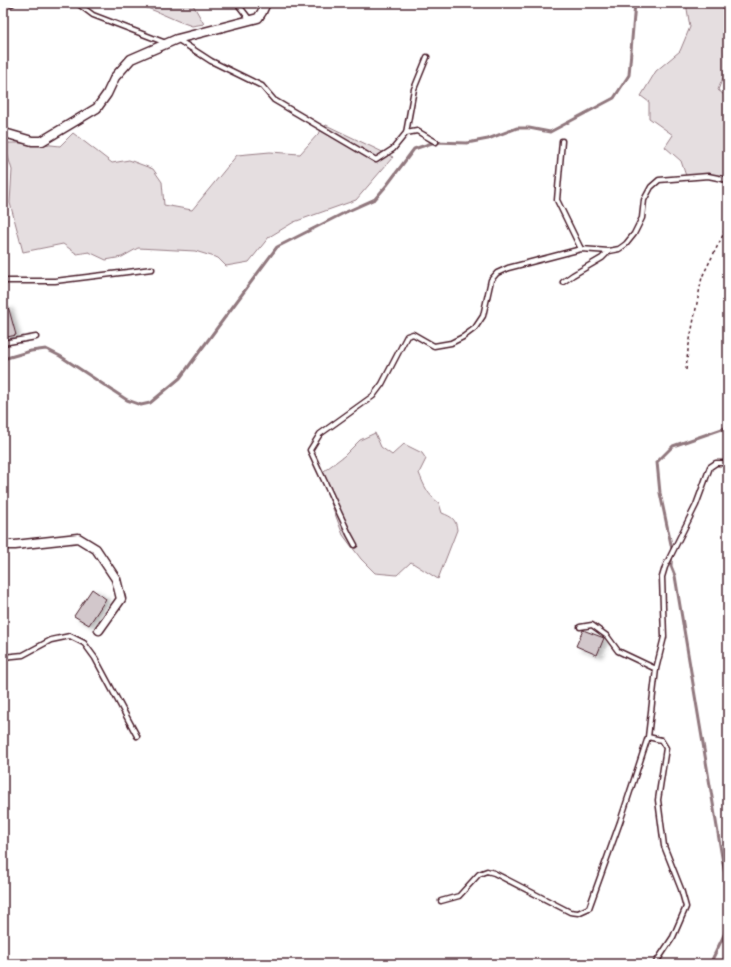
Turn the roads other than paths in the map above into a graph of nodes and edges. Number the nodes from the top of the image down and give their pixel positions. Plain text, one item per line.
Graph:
1 (77, 3) edge
2 (237, 3) edge
3 (266, 3) edge
4 (250, 20) junction
5 (177, 38) junction
6 (166, 43) junction
7 (427, 57) dead end
8 (406, 133) junction
9 (3, 134) edge
10 (436, 142) dead end
11 (562, 142) dead end
12 (728, 180) edge
13 (581, 249) junction
14 (609, 250) junction
15 (152, 269) dead end
16 (3, 281) edge
17 (563, 282) dead end
18 (36, 337) dead end
19 (3, 344) edge
20 (728, 463) edge
21 (355, 544) dead end
22 (3, 545) edge
23 (580, 627) dead end
24 (99, 630) dead end
25 (3, 657) edge
26 (656, 669) junction
27 (137, 736) dead end
28 (648, 737) junction
29 (441, 901) dead end
30 (655, 964) edge

1 - 6 lane
2 - 4 lane
3 - 4 street
4 - 5 street
5 - 6 street
5 - 8 lane
6 - 9 street
7 - 8 lane
8 - 10 lane
11 - 13 lane
12 - 14 lane
13 - 14 lane
13 - 21 lane
14 - 17 lane
15 - 16 lane
18 - 19 lane
20 - 26 lane
22 - 24 street
23 - 26 lane
25 - 27 lane
26 - 28 lane
28 - 29 lane
28 - 30 lane

